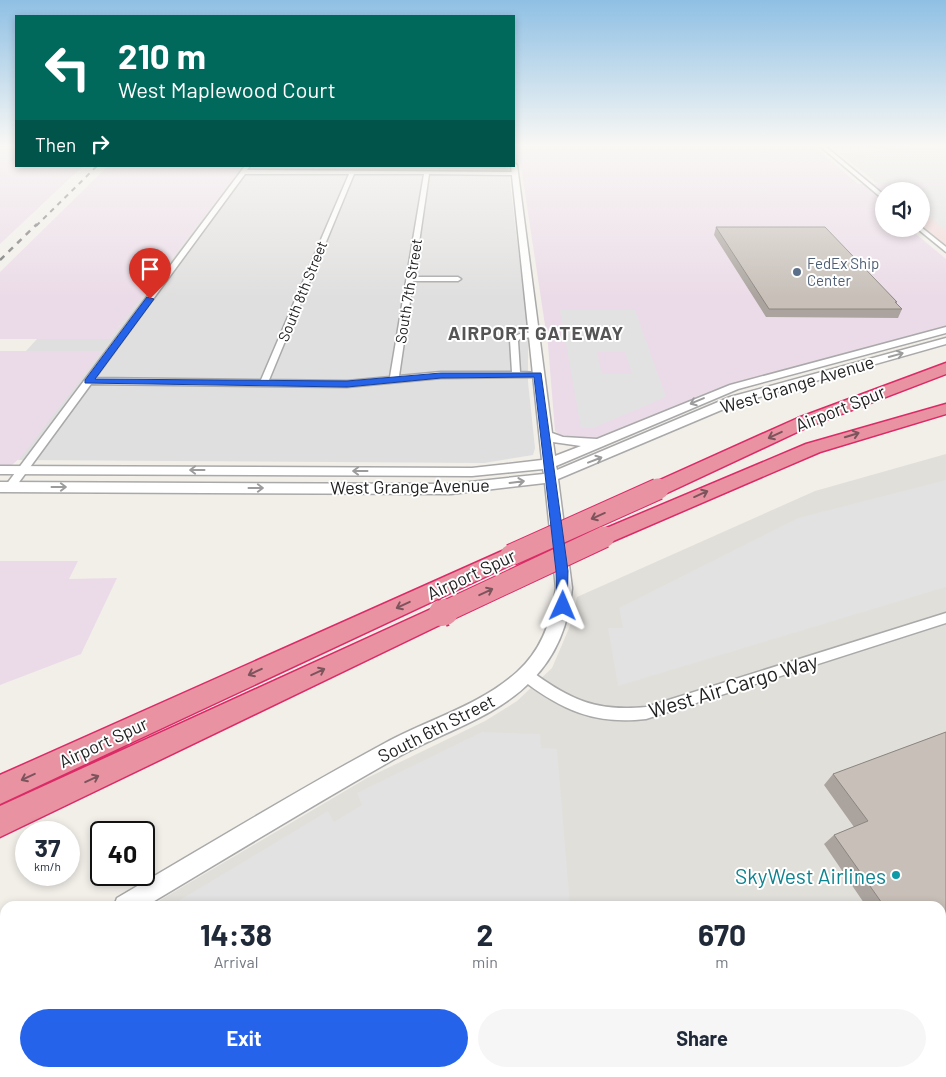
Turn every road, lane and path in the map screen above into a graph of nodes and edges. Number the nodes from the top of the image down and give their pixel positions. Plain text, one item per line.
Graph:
1 (225, 196) edge
2 (342, 196) edge
3 (423, 196) edge
4 (517, 196) edge
5 (930, 237) edge
6 (946, 250) edge
7 (410, 279) junction
8 (458, 279) dead end
9 (946, 330) edge
10 (533, 335) junction
11 (946, 341) edge
12 (946, 368) edge
13 (785, 373) junction
14 (516, 375) junction
15 (538, 375) junction
16 (394, 380) junction
17 (88, 381) junction
18 (796, 381) junction
19 (264, 383) junction
20 (946, 409) edge
21 (545, 435) junction
22 (605, 441) junction
23 (0, 470) edge
24 (23, 470) junction
25 (239, 470) junction
26 (549, 471) junction
27 (451, 472) junction
28 (5, 487) edge
29 (232, 488) junction
30 (451, 489) junction
31 (946, 618) edge
32 (526, 675) junction
33 (0, 790) edge
34 (0, 822) edge
35 (134, 901) edge

1 - 17 street
2 - 19 street, South 8th Street
3 - 7 street, South 7th Street
4 - 10 street, South 6th Street
5 - 6 street
7 - 8 street
7 - 16 street, South 7th Street
9 - 13 street, West Grange Avenue
10 - 14 street
10 - 15 street, South 6th Street
18 -> 11 street, West Grange Avenue
12 -> 33 highway, Airport Spur, bridge
13 - 18 street
13 -> 22 street, West Grange Avenue
14 - 15 street
14 - 16 street
15 - 21 street, South 6th Street
16 - 19 street
17 - 19 street
17 - 24 street
26 -> 18 street, West Grange Avenue
34 -> 20 highway, Airport Spur, bridge
21 - 22 street
21 - 26 street, South 6th Street
22 - 26 street, West Grange Avenue
23 - 24 street, West Grange Avenue
25 -> 24 street, West Grange Avenue
24 - 28 street
27 -> 25 street, West Grange Avenue
25 - 29 street
26 - 27 street, West Grange Avenue
30 -> 26 street, West Grange Avenue
26 - 32 street, South 6th Street
27 - 30 street
28 -> 29 street, West Grange Avenue
29 -> 30 street, West Grange Avenue
31 - 32 street, West Air Cargo Way
32 - 35 street, South 6th Street

